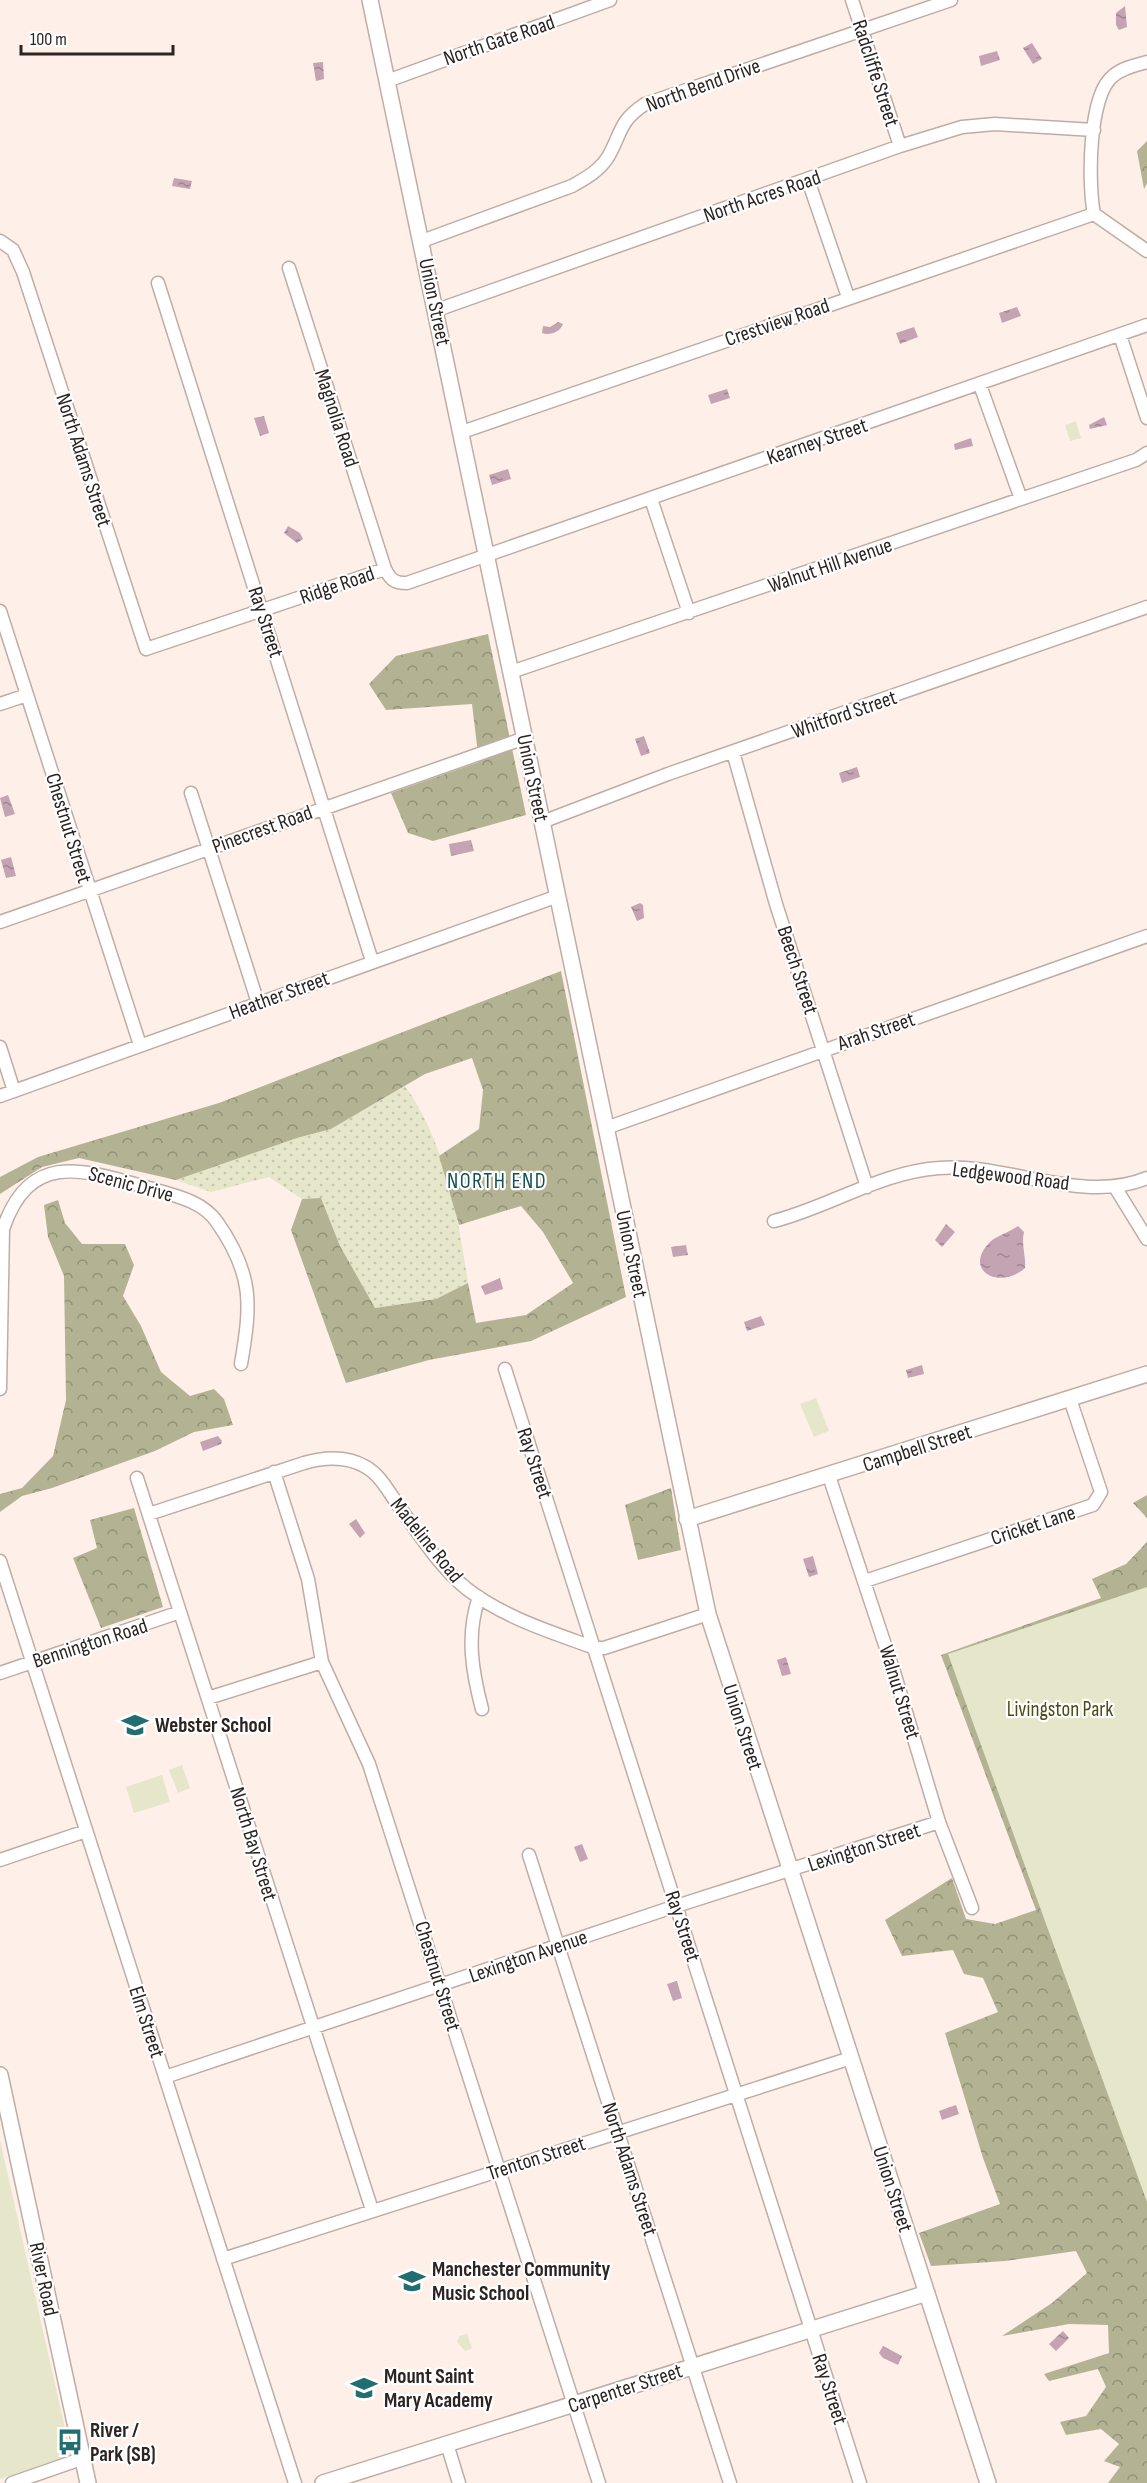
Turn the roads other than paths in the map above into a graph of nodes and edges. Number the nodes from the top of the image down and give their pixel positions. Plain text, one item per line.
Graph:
1 (370, 0) edge
2 (610, 0) edge
3 (852, 0) edge
4 (951, 0) edge
5 (862, 30) junction
6 (1147, 62) edge
7 (387, 81) junction
8 (1095, 130) junction
9 (900, 146) junction
10 (808, 180) junction
11 (1094, 214) junction
12 (0, 241) edge
13 (422, 241) junction
14 (1147, 251) edge
15 (289, 268) dead end
16 (158, 283) dead end
17 (848, 297) junction
18 (436, 310) junction
19 (1147, 325) edge
20 (1120, 335) junction
21 (980, 386) junction
22 (1147, 418) edge
23 (462, 432) junction
24 (1147, 453) edge
25 (651, 499) junction
26 (1021, 500) junction
27 (487, 556) junction
28 (385, 569) junction
29 (1147, 607) edge
30 (0, 610) edge
31 (262, 611) junction
32 (689, 613) junction
33 (146, 649) joint
34 (511, 672) junction
35 (27, 695) junction
36 (0, 704) edge
37 (525, 738) junction
38 (733, 752) junction
39 (191, 793) dead end
40 (325, 807) junction
41 (542, 822) junction
42 (209, 849) junction
43 (89, 891) junction
44 (558, 896) junction
45 (0, 922) edge
46 (1147, 936) edge
47 (372, 962) junction
48 (258, 1002) junction
49 (140, 1046) junction
50 (0, 1047) edge
51 (823, 1049) junction
52 (15, 1091) junction
53 (0, 1096) edge
54 (606, 1128) junction
55 (1147, 1178) edge
56 (867, 1187) junction
57 (1115, 1187) junction
58 (774, 1221) dead end
59 (1147, 1239) edge
60 (241, 1364) dead end
61 (504, 1369) dead end
62 (1147, 1374) edge
63 (0, 1389) edge
64 (1070, 1399) junction
65 (274, 1473) junction
66 (829, 1476) junction
67 (137, 1478) dead end
68 (149, 1514) junction
69 (687, 1519) junction
70 (0, 1561) edge
71 (865, 1581) junction
72 (479, 1597) junction
73 (180, 1612) junction
74 (708, 1614) junction
75 (595, 1648) junction
76 (32, 1662) junction
77 (322, 1662) junction
78 (0, 1673) edge
79 (208, 1698) junction
80 (482, 1709) dead end
81 (939, 1822) junction
82 (86, 1831) junction
83 (529, 1854) dead end
84 (0, 1860) edge
85 (789, 1870) junction
86 (676, 1906) junction
87 (972, 1908) dead end
88 (559, 1946) junction
89 (441, 1986) junction
90 (312, 2030) junction
91 (851, 2058) junction
92 (0, 2075) edge
93 (165, 2078) junction
94 (736, 2093) junction
95 (618, 2131) junction
96 (499, 2170) junction
97 (372, 2210) junction
98 (223, 2259) junction
99 (927, 2293) junction
100 (811, 2329) junction
101 (693, 2366) junction
102 (574, 2404) junction
103 (447, 2444) junction
104 (84, 2458) junction
105 (12, 2483) edge
106 (88, 2483) edge
107 (295, 2483) edge
108 (323, 2483) edge
109 (459, 2483) edge
110 (599, 2483) edge
111 (730, 2483) edge
112 (860, 2483) edge
113 (988, 2483) edge

1 - 7 street, Union Street
2 - 7 street, North Gate Road
3 - 5 street, Radcliffe Street
4 - 5 street, North Bend Drive
5 - 9 street, Radcliffe Street
5 - 13 street, North Bend Drive
6 - 8 street
7 - 13 street, Union Street
8 - 9 street, North Acres Road
8 - 11 street
9 - 10 street, North Acres Road
10 - 17 street
10 - 18 street, North Acres Road
11 - 14 street
11 - 17 street, Crestview Road
12 - 33 street, North Adams Street
13 - 18 street, Union Street
15 - 28 street, Magnolia Road
16 - 31 street, Ray Street
17 - 23 street, Crestview Road
18 - 23 street, Union Street
19 - 20 street, Kearney Street
20 - 21 street, Kearney Street
20 - 22 street
21 - 25 street, Kearney Street
21 - 26 street
23 - 27 street, Union Street
24 - 26 street, Walnut Hill Avenue
25 - 27 street, Kearney Street
25 - 32 street
26 - 32 street, Walnut Hill Avenue
27 - 28 street, Ridge Road
27 - 34 street, Union Street
28 - 31 street, Ridge Road
29 - 38 street, Whitford Street
30 - 35 street, Chestnut Street
31 - 33 street, Ridge Road
31 - 40 street, Ray Street
32 - 34 street, Walnut Hill Avenue
34 - 37 street, Union Street
35 - 36 street
35 - 43 street, Chestnut Street
37 - 40 street, Pinecrest Road
37 - 41 street, Union Street
38 - 41 street, Whitford Street
38 - 51 street, Beech Street
39 - 42 street
40 - 42 street, Pinecrest Road
40 - 47 street, Ray Street
41 - 44 street, Union Street
42 - 43 street, Pinecrest Road
42 - 48 street
43 - 45 street, Pinecrest Road
43 - 49 street, Chestnut Street
44 - 47 street, Heather Street
44 - 54 street, Union Street
46 - 51 street, Arah Street
47 - 48 street, Heather Street
48 - 49 street, Heather Street
49 - 52 street, Heather Street
50 - 52 street
51 - 54 street, Arah Street
51 - 56 street, Beech Street
52 - 53 street, Heather Street
54 - 69 street, Union Street
55 - 57 street, Ledgewood Road
56 - 57 street, Ledgewood Road
56 - 58 street, Ledgewood Road
57 - 59 street
60 - 63 street, Scenic Drive
61 - 75 street, Ray Street
62 - 64 street, Campbell Street
64 - 66 street, Campbell Street
64 - 71 street, Cricket Lane
65 - 68 street, Madeline Road
65 - 72 street, Madeline Road
65 - 77 street, Chestnut Street
66 - 69 street, Campbell Street
66 - 71 street, Walnut Street
67 - 68 street, North Bay Street
68 - 73 street, North Bay Street
69 - 74 street, Union Street
70 - 76 street, Elm Street
71 - 81 street, Walnut Street
72 - 75 street, Madeline Road
72 - 80 street
73 - 76 street, Bennington Road
73 - 79 street, North Bay Street
74 - 75 street
74 - 85 street, Union Street
75 - 86 street, Ray Street
76 - 78 street, Bennington Road
76 - 82 street, Elm Street
77 - 79 street
77 - 89 street, Chestnut Street
79 - 90 street, North Bay Street
81 - 85 street, Lexington Street
81 - 87 street, Walnut Street
82 - 84 street
82 - 93 street, Elm Street
83 - 88 street, North Adams Street
85 - 86 street, Lexington Avenue
85 - 91 street, Union Street
86 - 88 street, Lexington Avenue
86 - 94 street, Ray Street
88 - 89 street, Lexington Avenue
88 - 95 street, North Adams Street
89 - 90 street, Lexington Avenue
89 - 96 street, Chestnut Street
90 - 93 street, Lexington Avenue
90 - 97 street, North Bay Street
91 - 94 street, Trenton Street
91 - 99 street, Union Street
92 - 104 street, River Road
93 - 98 street, Elm Street
94 - 95 street, Trenton Street
94 - 100 street, Ray Street
95 - 96 street, Trenton Street
95 - 101 street, North Adams Street
96 - 97 street, Trenton Street
96 - 102 street, Chestnut Street
97 - 98 street, Trenton Street
98 - 107 street, Elm Street
99 - 100 street, Carpenter Street
99 - 113 street, Union Street
100 - 101 street, Carpenter Street
100 - 112 street, Ray Street
101 - 102 street, Carpenter Street
101 - 111 street, North Adams Street
102 - 103 street, Carpenter Street
102 - 110 street, Chestnut Street
103 - 108 street, Carpenter Street
103 - 109 street
104 - 105 street
104 - 106 street, River Road

